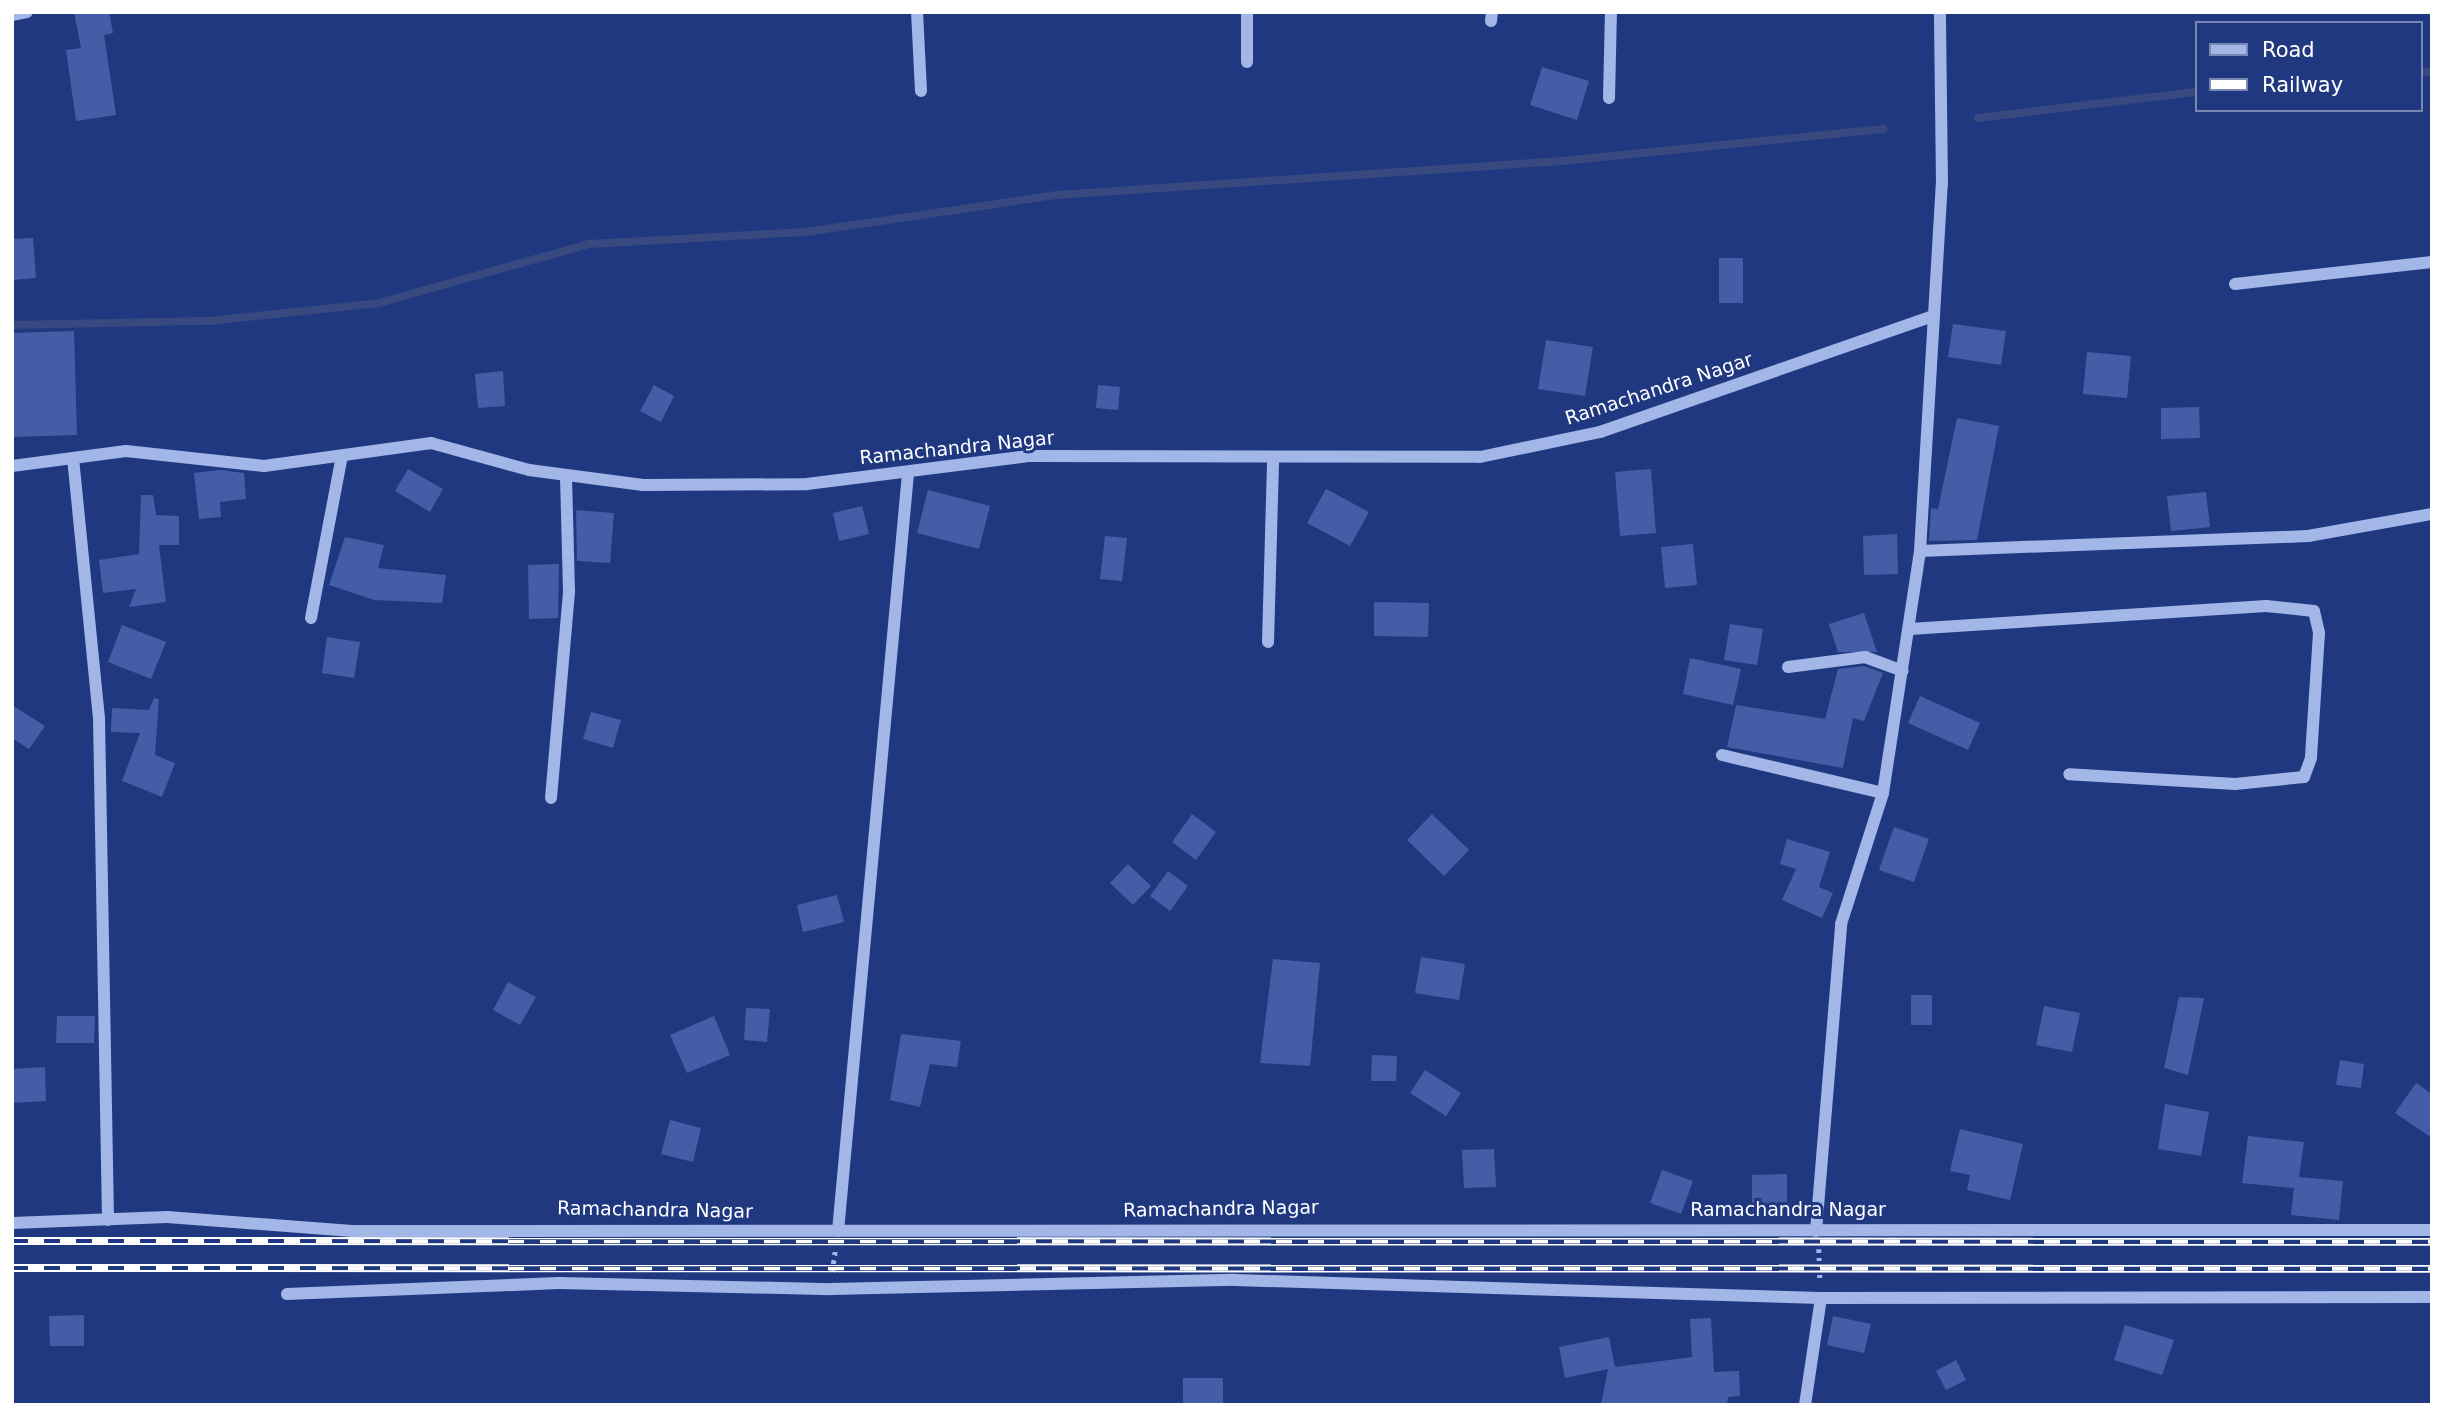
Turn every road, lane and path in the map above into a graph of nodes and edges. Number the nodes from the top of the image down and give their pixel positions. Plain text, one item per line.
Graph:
1 (27, 12) edge
2 (917, 12) edge
3 (1247, 12) edge
4 (1611, 12) edge
5 (1940, 12) edge
6 (12, 15) edge
7 (1247, 62) dead end
8 (921, 91) dead end
9 (1609, 98) dead end
10 (2432, 262) edge
11 (2235, 284) dead end
12 (1933, 316) junction
13 (342, 456) junction
14 (73, 458) junction
15 (1273, 458) junction
16 (12, 466) edge
17 (908, 473) junction
18 (566, 475) junction
19 (2432, 514) edge
20 (1920, 551) junction
21 (312, 618) dead end
22 (1910, 629) junction
23 (1268, 642) dead end
24 (1788, 667) dead end
25 (1903, 671) junction
26 (1721, 755) dead end
27 (2069, 774) dead end
28 (1883, 793) junction
29 (551, 798) dead end
30 (108, 1220) junction
31 (12, 1223) edge
32 (2432, 1230) edge
33 (838, 1231) junction
34 (1816, 1231) junction
35 (831, 1289) junction
36 (287, 1294) dead end
37 (2432, 1297) edge
38 (1821, 1298) junction
39 (1805, 1405) edge

1 - 6 street
2 - 8 street
3 - 7 street
4 - 9 street
5 - 12 street
10 - 11 street
12 - 15 street, Ramachandra Nagar
12 - 20 street
13 - 14 street, Ramachandra Nagar
13 - 18 street, Ramachandra Nagar
13 - 21 street
14 - 16 street, Ramachandra Nagar
14 - 30 street
15 - 17 street, Ramachandra Nagar
15 - 23 street
17 - 18 street, Ramachandra Nagar
17 - 33 street
18 - 29 street
19 - 20 street
20 - 22 street
22 - 25 street
22 - 27 street
24 - 25 street
25 - 28 street
26 - 28 street
28 - 34 street
30 - 31 street, Ramachandra Nagar
30 - 33 street, Ramachandra Nagar
32 - 34 street, Ramachandra Nagar
33 - 34 street, Ramachandra Nagar
33 - 35 path
34 - 38 path
35 - 36 street
35 - 38 street
37 - 38 street
38 - 39 street

